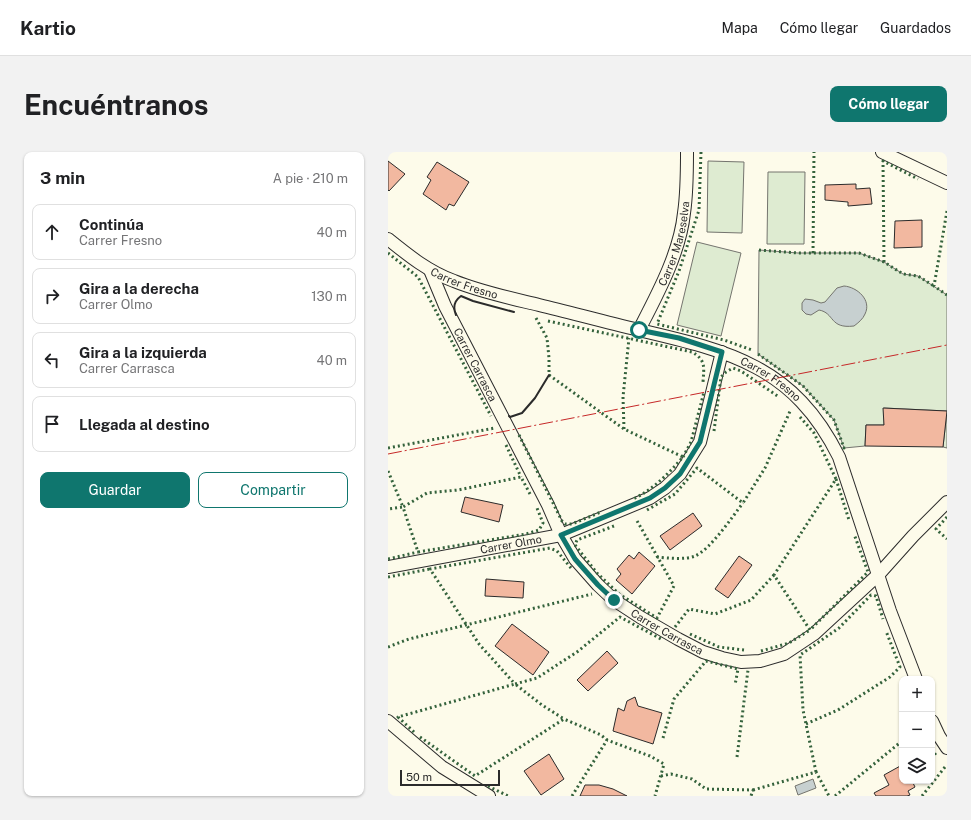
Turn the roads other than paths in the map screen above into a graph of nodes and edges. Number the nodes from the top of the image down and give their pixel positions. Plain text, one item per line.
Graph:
1 (687, 152) edge
2 (882, 152) edge
3 (947, 183) edge
4 (388, 239) edge
5 (430, 270) junction
6 (639, 330) junction
7 (722, 352) junction
8 (947, 502) edge
9 (561, 535) junction
10 (388, 567) edge
11 (879, 574) junction
12 (915, 676) edge
13 (388, 721) edge
14 (935, 727) edge
15 (947, 748) edge
16 (489, 796) edge

1 - 6 street, Carrer Mareselva
2 - 3 street
4 - 5 street, Carrer Fresno
5 - 6 street, Carrer Fresno
5 - 9 street, Carrer Carrasca
6 - 7 street, Carrer Fresno
7 - 9 street, Carrer Olmo
7 - 11 street, Carrer Fresno
8 - 11 street, Carrer Carrasca
9 - 10 street, Carrer Olmo
9 - 11 street, Carrer Carrasca
11 - 12 street, Carrer Fresno
13 - 16 street
14 - 15 street

